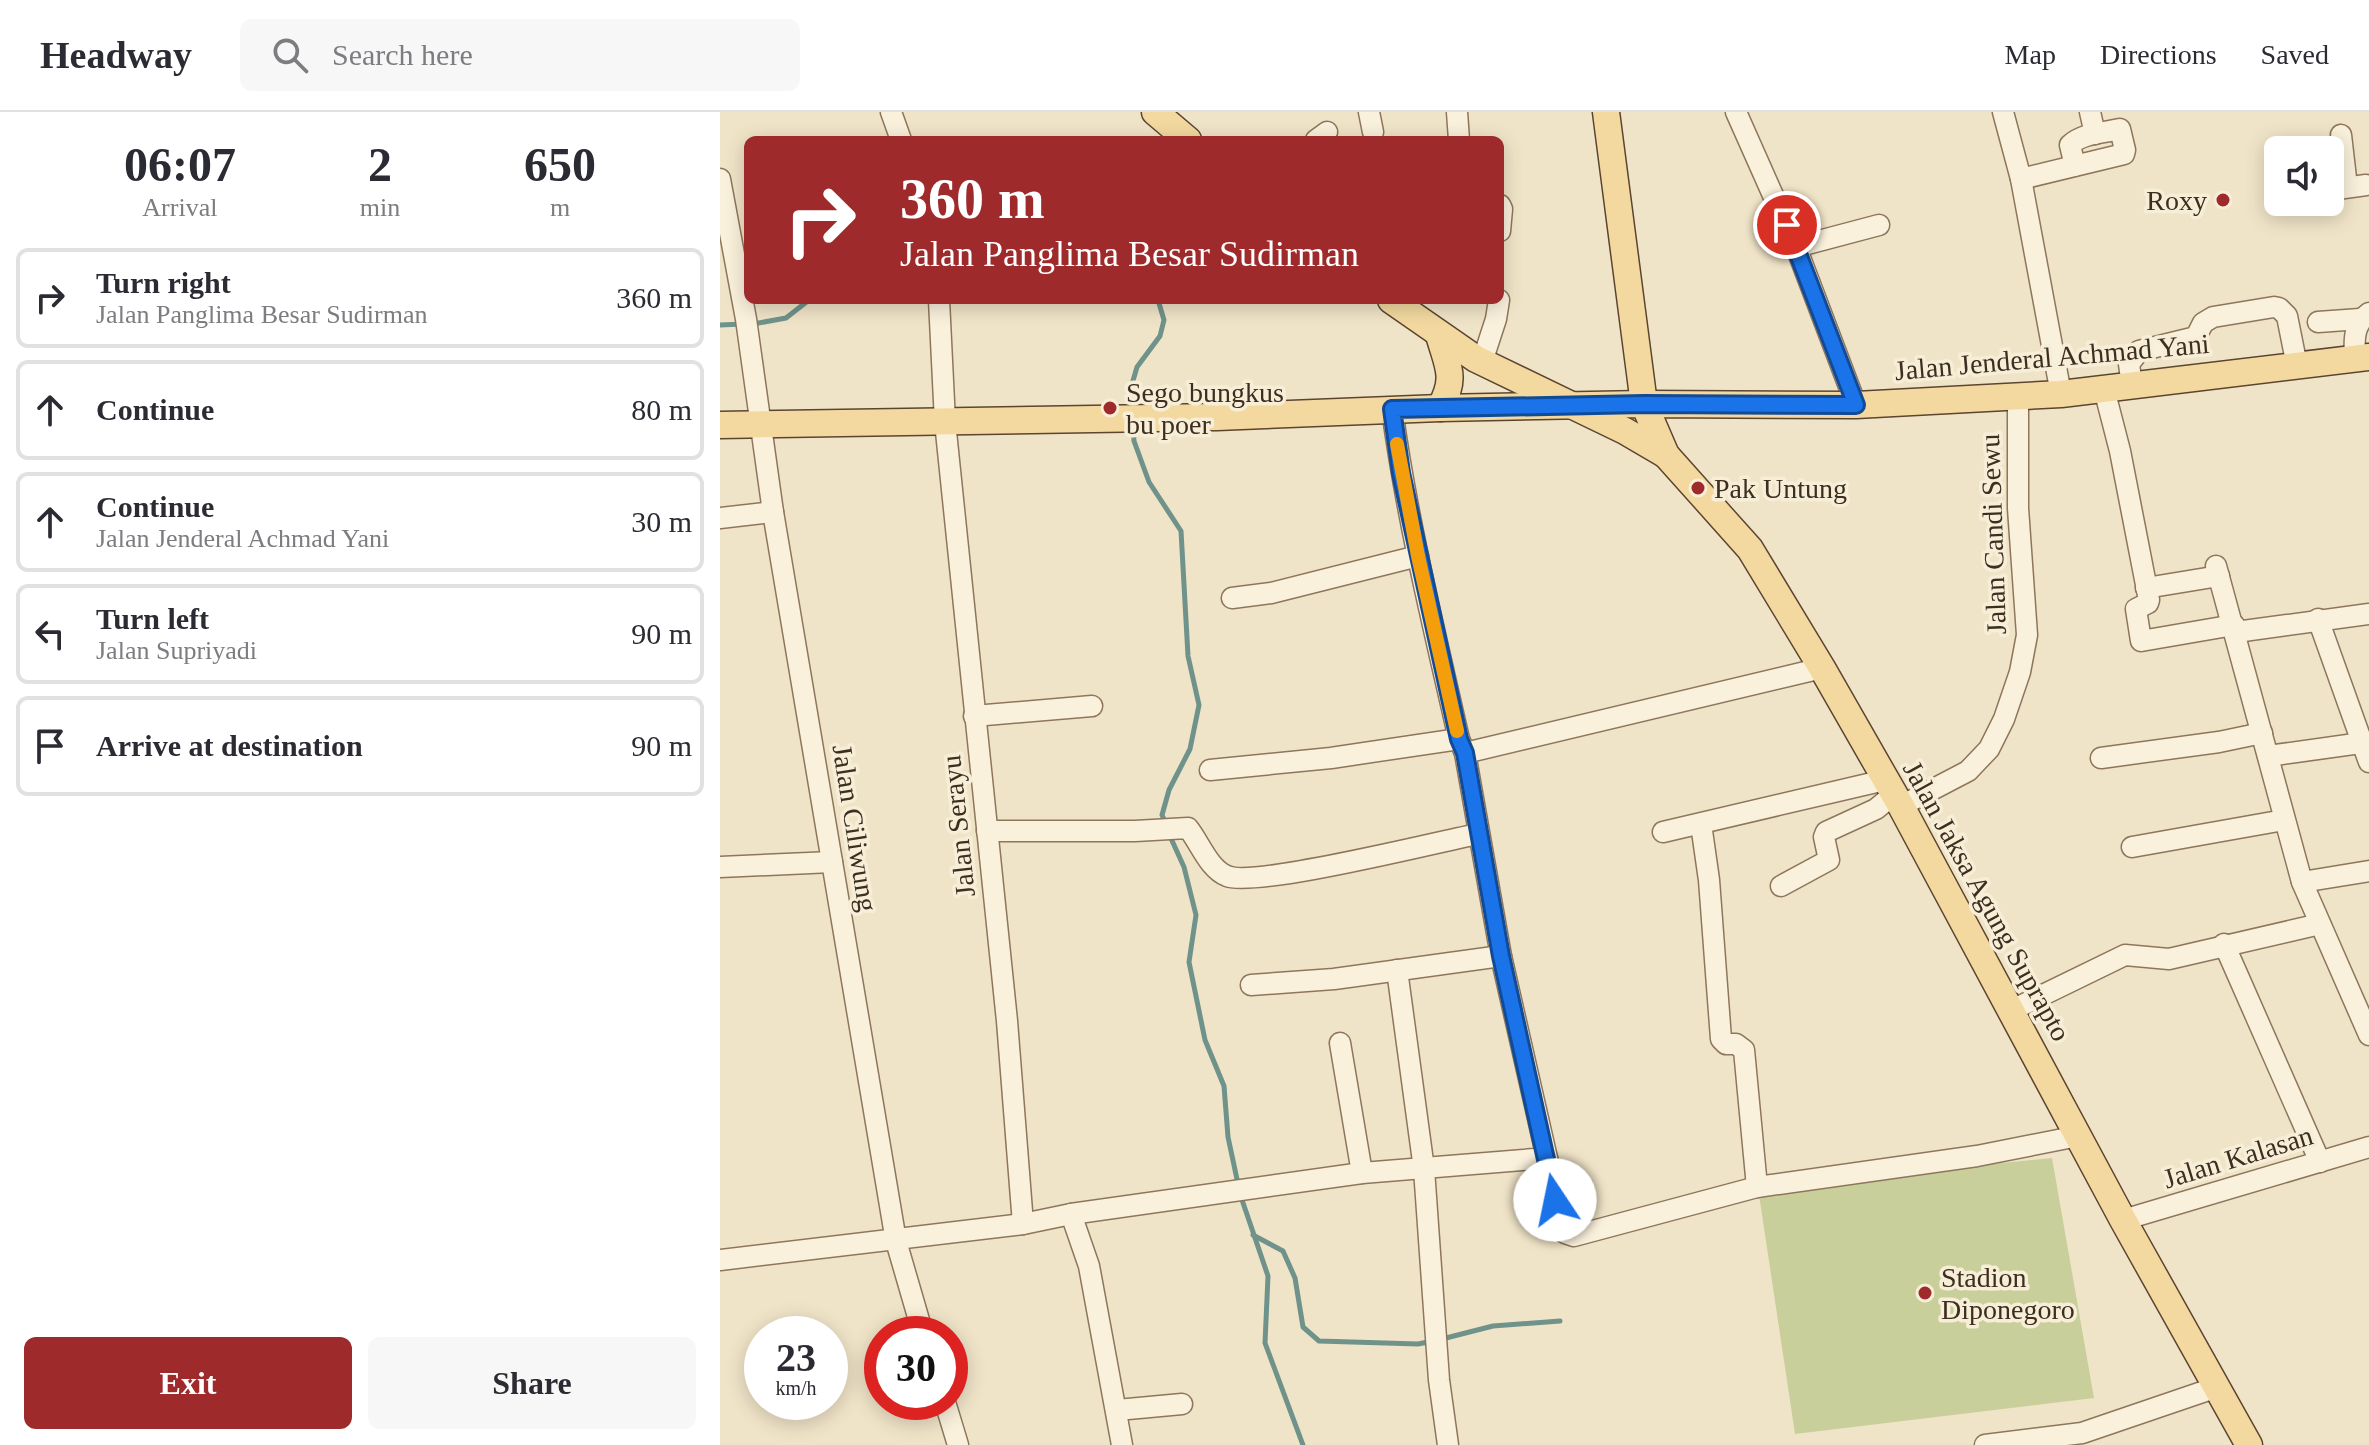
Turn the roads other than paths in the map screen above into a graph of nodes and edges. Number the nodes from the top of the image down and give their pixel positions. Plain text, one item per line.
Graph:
1 (891, 112) edge
2 (1155, 112) edge
3 (1457, 112) edge
4 (1606, 112) edge
5 (1736, 112) edge
6 (2003, 112) edge
7 (2090, 112) edge
8 (2095, 134) junction
9 (2341, 135) dead end
10 (900, 136) edge
11 (1183, 136) edge
12 (1459, 136) edge
13 (2075, 166) junction
14 (720, 179) edge
15 (2021, 179) junction
16 (2356, 189) edge
17 (1879, 225) dead end
18 (1796, 247) junction
19 (939, 304) edge
20 (1396, 304) edge
21 (1498, 304) edge
22 (2364, 316) edge
23 (2318, 322) dead end
24 (1439, 335) junction
25 (2362, 358) edge
26 (1482, 362) junction
27 (2297, 366) junction
28 (2132, 386) junction
29 (2104, 389) junction
30 (2061, 394) junction
31 (2018, 398) junction
32 (1644, 404) junction
33 (1856, 405) junction
34 (1576, 406) junction
35 (1440, 408) junction
36 (1392, 409) junction
37 (945, 422) junction
38 (759, 424) junction
39 (720, 425) edge
40 (1666, 455) junction
41 (773, 512) junction
42 (720, 518) edge
43 (1418, 556) junction
44 (2146, 588) junction
45 (1232, 598) dead end
46 (2369, 614) edge
47 (2318, 619) junction
48 (2235, 628) junction
49 (1822, 668) junction
50 (1092, 706) dead end
51 (974, 716) junction
52 (2262, 733) junction
53 (1462, 746) junction
54 (2367, 749) edge
55 (2268, 756) junction
56 (2101, 758) dead end
57 (1210, 770) dead end
58 (1893, 794) junction
59 (2284, 820) junction
60 (1701, 824) junction
61 (987, 831) junction
62 (1663, 832) dead end
63 (1478, 834) junction
64 (2132, 847) dead end
65 (832, 862) junction
66 (720, 867) edge
67 (2369, 871) edge
68 (2302, 882) junction
69 (1781, 886) dead end
70 (2320, 924) junction
71 (2224, 944) junction
72 (1501, 956) junction
73 (1397, 970) junction
74 (1251, 985) dead end
75 (2010, 1011) junction
76 (2369, 1035) edge
77 (1340, 1043) dead end
78 (2078, 1136) junction
79 (2369, 1147) edge
80 (1547, 1158) junction
81 (2320, 1162) junction
82 (1424, 1169) junction
83 (1362, 1173) junction
84 (1757, 1187) junction
85 (1071, 1214) junction
86 (2123, 1220) junction
87 (1023, 1224) junction
88 (896, 1241) junction
89 (720, 1260) edge
90 (918, 1316) edge
91 (2217, 1387) junction
92 (1182, 1404) dead end
93 (1117, 1410) junction
94 (950, 1420) edge
95 (958, 1445) edge
96 (1122, 1445) edge
97 (1448, 1445) edge
98 (1985, 1445) edge
99 (2249, 1445) edge

1 - 10 street
2 - 11 main road
3 - 12 street
4 - 32 main road, Jalan Jaksa Agung Suprapto
5 - 18 street
6 - 15 street
7 - 8 street
8 - 13 street
8 - 13 street
9 - 16 street
13 - 15 street
14 - 38 street, Jalan Ciliwung
15 - 30 street
17 - 18 street
18 - 33 street
19 - 37 street, Jalan Serayu
20 - 24 main road
21 - 26 street
22 - 23 street
22 - 25 street
24 - 26 main road
24 - 35 main road
25 - 27 main road, Jalan Jenderal Achmad Yani
26 - 34 main road
27 - 28 main road, Jalan Jenderal Achmad Yani
27 - 28 street
28 - 29 main road, Jalan Jenderal Achmad Yani
29 - 30 main road, Jalan Jenderal Achmad Yani
29 - 44 street
30 - 31 main road, Jalan Jenderal Achmad Yani
31 - 33 main road, Jalan Jenderal Achmad Yani
31 - 58 street, Jalan Candi Sewu
32 - 33 main road, Jalan Jenderal Achmad Yani
32 - 34 main road, Jalan Jenderal Achmad Yani
32 - 40 main road, Jalan Jaksa Agung Suprapto
34 - 35 main road, Jalan Jenderal Achmad Yani
34 - 40 main road
35 - 36 main road, Jalan Jenderal Achmad Yani
36 - 37 main road, Jalan Jenderal Achmad Yani
36 - 43 street
37 - 38 main road, Jalan Jenderal Achmad Yani
37 - 51 street, Jalan Serayu
38 - 39 main road, Jalan Jenderal Achmad Yani
38 - 41 street, Jalan Ciliwung
40 - 49 main road, Jalan Jaksa Agung Suprapto
41 - 42 street
41 - 65 street, Jalan Ciliwung
43 - 45 street
43 - 53 street
44 - 48 street
44 - 48 street
46 - 47 street
47 - 48 street
47 - 54 street
48 - 52 street
49 - 53 street
49 - 58 main road, Jalan Jaksa Agung Suprapto
50 - 51 street
51 - 61 street, Jalan Serayu
52 - 55 street
52 - 56 street
53 - 57 street
53 - 63 street
54 - 55 street
55 - 59 street
58 - 60 street
58 - 69 street
58 - 75 main road, Jalan Jaksa Agung Suprapto
59 - 64 street
59 - 68 street
60 - 62 street
60 - 84 street
61 - 63 street
61 - 87 street, Jalan Serayu
63 - 72 street
65 - 66 street
65 - 88 street, Jalan Ciliwung
67 - 68 street
68 - 70 street
70 - 71 street
70 - 76 street
71 - 75 street
71 - 81 street
72 - 73 street
72 - 80 street
73 - 74 street
73 - 82 street
75 - 78 main road, Jalan Jaksa Agung Suprapto
77 - 83 street
78 - 84 street
78 - 86 main road, Jalan Jaksa Agung Suprapto
79 - 81 street, Jalan Kalasan
80 - 82 street
80 - 84 street
81 - 86 street, Jalan Kalasan
82 - 83 street
82 - 97 street
83 - 85 street
85 - 87 street
85 - 93 street
86 - 91 main road, Jalan Jaksa Agung Suprapto
87 - 88 street
88 - 89 street
88 - 90 street, Jalan Ciliwung
91 - 98 street
91 - 99 main road, Jalan Jaksa Agung Suprapto
92 - 93 street
93 - 96 street
94 - 95 street

